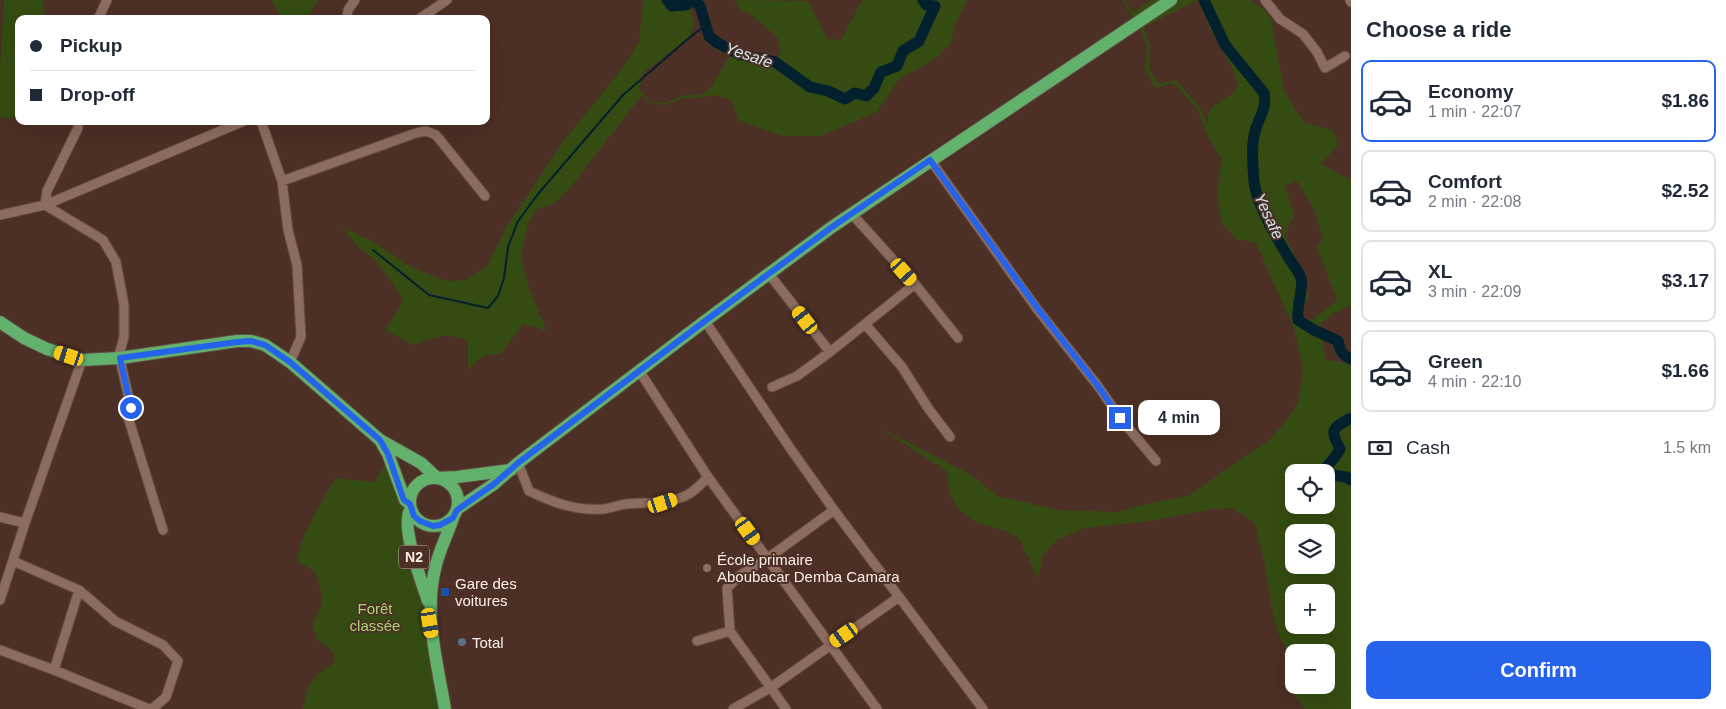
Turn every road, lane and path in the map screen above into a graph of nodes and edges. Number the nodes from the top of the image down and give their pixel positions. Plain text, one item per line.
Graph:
1 (107, 0) edge
2 (355, 0) edge
3 (447, 0) edge
4 (1171, 0) edge
5 (1265, 0) edge
6 (100, 15) edge
7 (347, 15) edge
8 (424, 15) edge
9 (1345, 56) dead end
10 (78, 125) edge
11 (235, 125) edge
12 (261, 125) edge
13 (930, 160) junction
14 (282, 181) junction
15 (485, 196) dead end
16 (45, 205) junction
17 (852, 214) junction
18 (0, 215) edge
19 (769, 274) junction
20 (915, 284) junction
21 (705, 321) junction
22 (0, 322) edge
23 (865, 324) junction
24 (958, 338) dead end
25 (830, 352) junction
26 (120, 358) junction
27 (82, 360) junction
28 (290, 362) junction
29 (640, 372) junction
30 (772, 387) dead end
31 (950, 437) dead end
32 (380, 440) junction
33 (1156, 461) dead end
34 (515, 467) junction
35 (708, 477) junction
36 (437, 478) junction
37 (411, 507) junction
38 (834, 510) junction
39 (455, 514) junction
40 (0, 517) edge
41 (25, 523) junction
42 (163, 530) dead end
43 (768, 558) junction
44 (13, 561) junction
45 (4, 579) edge
46 (79, 590) junction
47 (899, 597) junction
48 (0, 600) edge
49 (429, 605) junction
50 (730, 631) junction
51 (697, 641) dead end
52 (831, 645) junction
53 (0, 650) edge
54 (54, 670) junction
55 (770, 688) junction
56 (150, 709) edge
57 (444, 709) edge
58 (733, 709) edge
59 (786, 709) edge
60 (877, 709) edge
61 (983, 709) edge

1 - 6 street
2 - 7 street
3 - 8 street
4 - 13 highway
5 - 9 street
10 - 16 street
11 - 16 street
12 - 14 street
13 - 17 highway
13 - 33 street
14 - 15 street
14 - 28 street
16 - 18 street
16 - 26 street
17 - 19 highway
17 - 20 street
19 - 21 highway
19 - 25 street
20 - 23 street
20 - 24 street
21 - 29 highway
21 - 38 street
22 - 27 highway
23 - 25 street
23 - 31 street
25 - 30 street
26 - 27 highway
26 - 28 highway
26 - 42 street
27 - 41 street
28 - 32 highway
29 - 34 highway
29 - 35 street
32 - 36 highway
32 - 37 highway
34 - 35 street
34 - 36 highway
34 - 39 highway
35 - 43 street
36 - 37 highway
36 - 39 highway
37 - 39 highway
37 - 49 highway, N2
38 - 43 street
38 - 47 street
39 - 49 highway, N2
40 - 41 street
41 - 44 street
43 - 50 street
43 - 52 street
44 - 45 street
44 - 46 street
45 - 48 street
46 - 54 street
46 - 56 street
47 - 52 street
47 - 61 street
49 - 57 highway, N2
50 - 51 street
50 - 55 street
52 - 55 street
52 - 60 street
53 - 54 street
54 - 56 street
55 - 58 street
55 - 59 street

